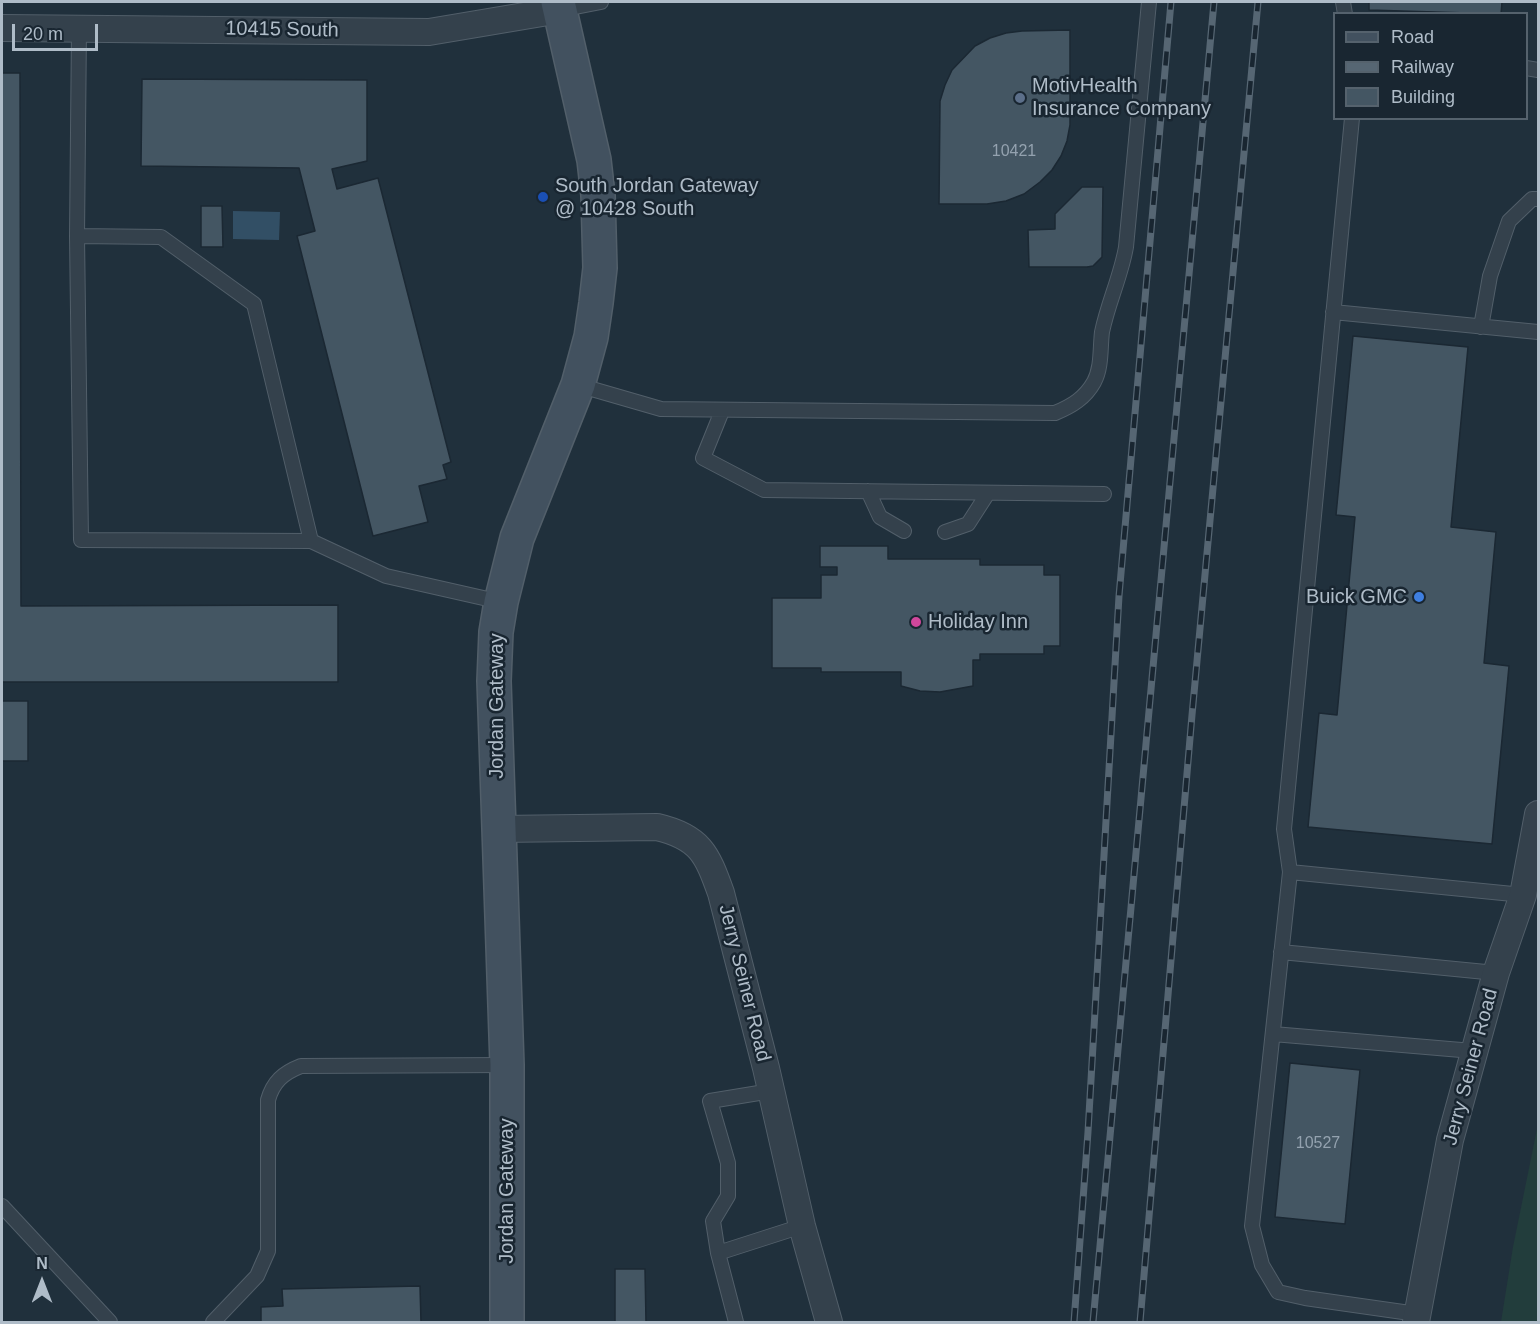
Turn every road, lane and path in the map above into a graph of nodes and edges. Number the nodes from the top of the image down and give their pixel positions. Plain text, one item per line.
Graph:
1 (601, 2) edge
2 (1149, 2) edge
3 (559, 6) edge
4 (2, 28) edge
5 (79, 28) junction
6 (1352, 120) edge
7 (1539, 199) edge
8 (77, 236) junction
9 (1333, 312) junction
10 (1481, 327) junction
11 (1539, 333) edge
12 (578, 385) junction
13 (722, 411) junction
14 (868, 491) junction
15 (988, 493) junction
16 (1104, 494) dead end
17 (904, 531) dead end
18 (945, 532) dead end
19 (311, 540) junction
20 (501, 602) junction
21 (1539, 814) edge
22 (499, 829) junction
23 (1290, 872) junction
24 (1523, 896) junction
25 (1281, 951) junction
26 (1496, 973) junction
27 (1273, 1034) junction
28 (1473, 1051) junction
29 (507, 1065) junction
30 (771, 1091) junction
31 (2, 1206) edge
32 (802, 1226) junction
33 (718, 1253) junction
34 (1416, 1318) edge
35 (110, 1323) edge
36 (213, 1323) edge
37 (507, 1323) edge
38 (736, 1323) edge
39 (828, 1323) edge

1 - 3 lane
2 - 13 lane
3 - 5 street, 10415 South
3 - 12 main road, Jordan Gateway
4 - 5 street, 10415 South
5 - 8 lane
6 - 9 lane
7 - 10 lane
8 - 19 lane
8 - 19 lane
9 - 10 lane
9 - 23 lane
10 - 11 lane
12 - 13 lane
12 - 20 main road, Jordan Gateway
13 - 14 lane
14 - 15 lane
14 - 17 lane
15 - 16 lane
15 - 18 lane
19 - 20 lane
20 - 22 main road, Jordan Gateway
21 - 24 street, Jerry Seiner Road
22 - 29 main road, Jordan Gateway
22 - 30 street, Jerry Seiner Road
23 - 24 lane
23 - 25 lane
24 - 26 street, Jerry Seiner Road
25 - 26 lane
25 - 27 lane
26 - 28 street, Jerry Seiner Road
27 - 28 lane
27 - 34 lane
28 - 34 street, Jerry Seiner Road
29 - 36 lane
29 - 37 main road, Jordan Gateway
30 - 32 street, Jerry Seiner Road
30 - 33 lane
31 - 35 lane
32 - 33 lane
32 - 39 street, Jerry Seiner Road
33 - 38 lane

